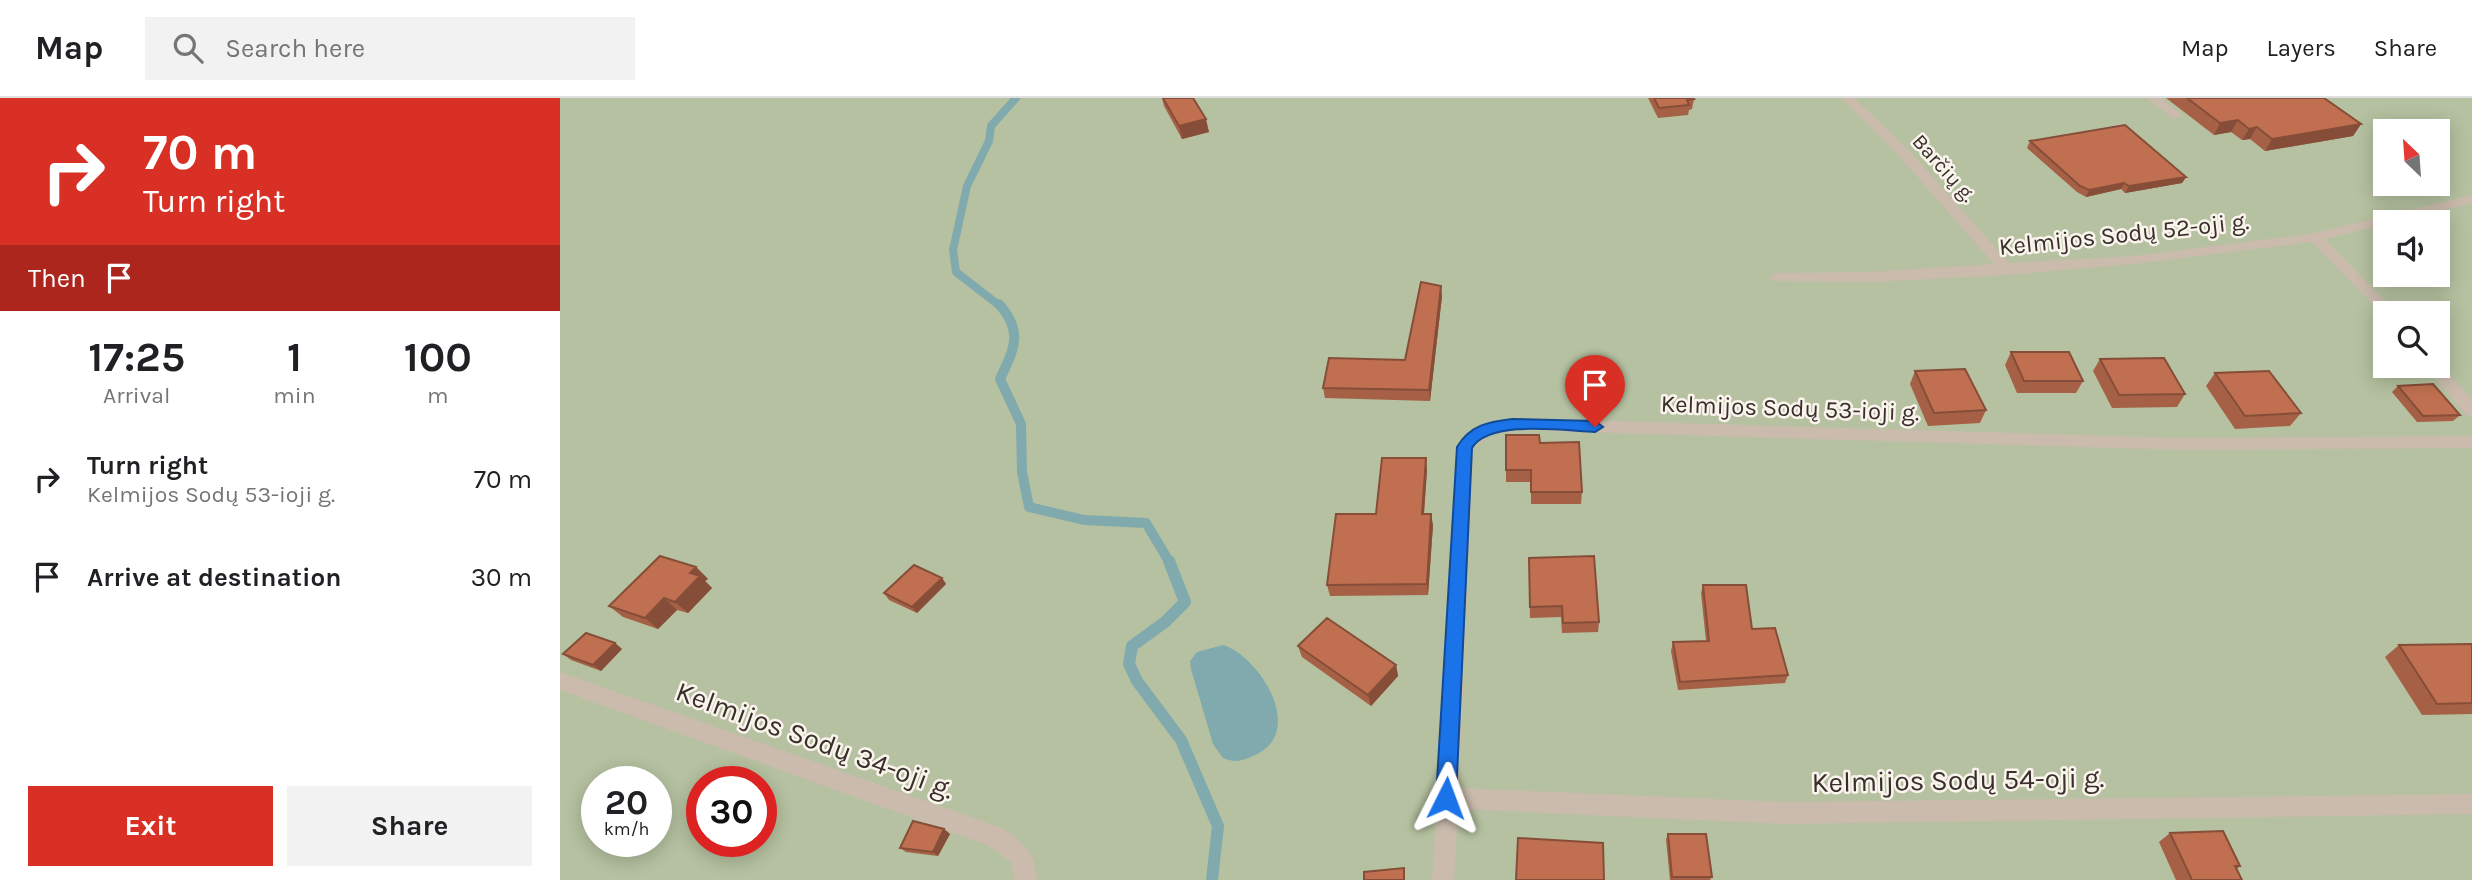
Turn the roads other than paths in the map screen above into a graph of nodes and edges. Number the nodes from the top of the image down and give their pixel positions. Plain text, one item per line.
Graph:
1 (1847, 98) edge
2 (2153, 98) edge
3 (2176, 116) dead end
4 (2472, 199) edge
5 (2315, 237) junction
6 (2007, 270) junction
7 (1776, 278) dead end
8 (2377, 301) edge
9 (2443, 378) edge
10 (2472, 411) edge
11 (2472, 442) edge
12 (560, 681) edge
13 (1446, 798) junction
14 (2472, 804) edge
15 (1026, 880) edge
16 (1443, 880) edge

1 - 6 street, Barčių g.
2 - 3 street
4 - 5 street, Kelmijos Sodų 52-oji g.
5 - 6 street, Kelmijos Sodų 52-oji g.
5 - 8 street
6 - 7 street, Kelmijos Sodų 52-oji g.
9 - 10 street
11 - 13 street, Kelmijos Sodų 53-ioji g.
12 - 15 street, Kelmijos Sodų 34-oji g.
13 - 14 street, Kelmijos Sodų 54-oji g.
13 - 16 street, Kelmijos Sodų 53-ioji g.

